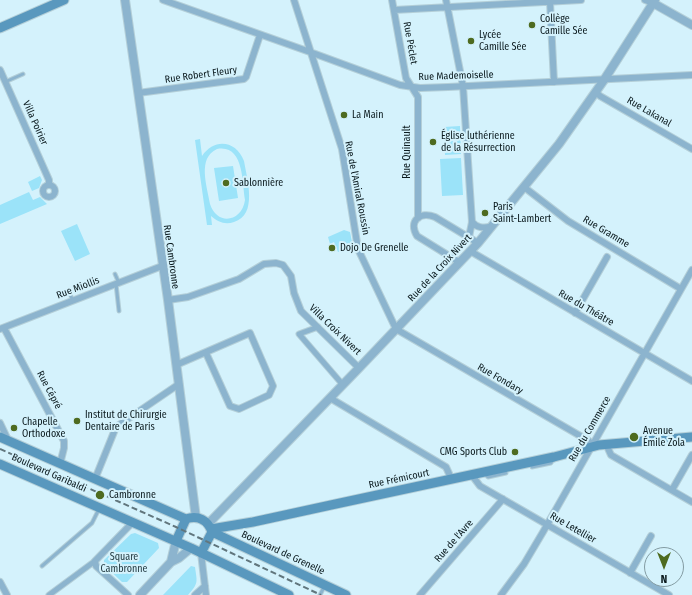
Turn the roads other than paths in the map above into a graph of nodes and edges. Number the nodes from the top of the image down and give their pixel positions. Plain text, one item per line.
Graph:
1 (64, 0) edge
2 (125, 0) edge
3 (163, 0) edge
4 (294, 0) edge
5 (392, 0) edge
6 (446, 0) edge
7 (581, 0) edge
8 (651, 1) edge
9 (550, 2) junction
10 (447, 7) junction
11 (394, 10) junction
12 (692, 25) edge
13 (0, 28) edge
14 (260, 34) junction
15 (310, 52) junction
16 (0, 70) edge
17 (23, 74) dead end
18 (692, 75) edge
19 (604, 80) junction
20 (5, 82) junction
21 (554, 82) junction
22 (463, 86) junction
23 (412, 88) junction
24 (596, 92) junction
25 (138, 93) junction
26 (692, 149) edge
27 (49, 185) dead end
28 (524, 187) junction
29 (418, 218) junction
30 (472, 222) junction
31 (490, 227) junction
32 (469, 236) junction
33 (478, 243) junction
34 (470, 251) junction
35 (607, 257) dead end
36 (459, 262) junction
37 (162, 266) junction
38 (692, 270) edge
39 (115, 274) dead end
40 (117, 284) junction
41 (681, 289) junction
42 (69, 292) dead end
43 (168, 300) junction
44 (72, 301) junction
45 (119, 311) dead end
46 (575, 313) junction
47 (318, 327) junction
48 (2, 328) edge
49 (396, 329) junction
50 (206, 353) junction
51 (644, 354) junction
52 (176, 365) junction
53 (359, 368) junction
54 (692, 381) edge
55 (179, 384) junction
56 (343, 385) junction
57 (330, 398) junction
58 (0, 423) edge
59 (692, 437) edge
60 (4, 438) edge
61 (606, 444) junction
62 (591, 448) junction
63 (692, 456) edge
64 (554, 457) junction
65 (0, 464) edge
66 (60, 464) junction
67 (532, 467) dead end
68 (482, 472) junction
69 (506, 472) dead end
70 (471, 474) junction
71 (452, 478) junction
72 (95, 479) junction
73 (672, 490) junction
74 (503, 499) junction
75 (692, 502) edge
76 (100, 508) junction
77 (196, 518) junction
78 (186, 519) junction
79 (133, 522) junction
80 (547, 525) junction
81 (210, 528) junction
82 (651, 536) dead end
83 (176, 542) junction
84 (191, 548) junction
85 (201, 553) junction
86 (95, 561) junction
87 (171, 562) junction
88 (42, 566) dead end
89 (630, 573) junction
90 (0, 582) edge
91 (324, 585) junction
92 (204, 586) junction
93 (125, 594) edge
94 (7, 595) edge
95 (49, 595) edge
96 (140, 595) edge
97 (196, 595) edge
98 (206, 595) edge
99 (289, 595) edge
100 (320, 595) edge
101 (346, 595) edge
102 (420, 595) edge
103 (501, 595) edge
104 (669, 595) edge

1 - 13 main road
2 - 25 street, Rue Cambronne
3 - 14 street, Rue Mademoiselle
4 - 15 street, Rue de l'Amiral Roussin
5 - 11 street, Rue Péclet
6 - 10 street
7 - 9 street
8 - 12 street
8 - 19 street, Rue de la Croix Nivert
9 - 10 street
9 - 21 street
10 - 11 street
10 - 22 street
11 - 23 street, Rue Péclet
14 - 15 street, Rue Mademoiselle
14 - 25 street, Rue Robert Fleury
15 - 23 street, Rue Mademoiselle
15 - 49 street, Rue de l'Amiral Roussin
16 - 20 street, Villa Poirier
17 - 20 lane
18 - 19 street, Rue Mademoiselle
19 - 21 street, Rue Mademoiselle
19 - 24 street, Rue de la Croix Nivert
20 - 27 street, Villa Poirier
21 - 22 street, Rue Mademoiselle
22 - 23 street, Rue Mademoiselle
22 - 30 street
23 - 29 street, Rue Quinault
24 - 26 street, Rue Lakanal
24 - 28 street, Rue de la Croix Nivert
25 - 37 street, Rue Cambronne
28 - 31 street, Rue de la Croix Nivert
28 - 41 street, Rue Gramme
29 - 32 street
29 - 36 street, Rue Quinault
30 - 31 street
30 - 32 street
31 - 33 street, Rue de la Croix Nivert
32 - 33 street
33 - 34 street, Rue de la Croix Nivert
34 - 36 street, Rue de la Croix Nivert
34 - 46 street, Rue du Théâtre
35 - 46 street
36 - 49 street, Rue de la Croix Nivert
37 - 40 street, Rue Miollis
37 - 43 street, Rue Cambronne
38 - 41 street, Rue du Commerce
39 - 40 lane
40 - 44 street, Rue Miollis
40 - 45 lane
41 - 51 street, Rue du Commerce
42 - 44 lane
43 - 47 street, Villa Croix Nivert
43 - 52 street, Rue Cambronne
44 - 48 street, Rue Miollis
46 - 51 street, Rue du Théâtre
47 - 53 street, Villa Croix Nivert
47 - 56 street
48 - 66 street, Rue Cépré
49 - 53 street, Rue de la Croix Nivert
49 - 62 street, Rue Fondary
50 - 50 street
50 - 52 street
51 - 54 street, Rue du Théâtre
51 - 62 street, Rue du Commerce
52 - 55 street, Rue Cambronne
53 - 56 street, Rue de la Croix Nivert
55 - 72 street
55 - 77 street, Rue Cambronne
56 - 57 street, Rue de la Croix Nivert
57 - 71 street
57 - 81 street, Rue de la Croix Nivert
58 - 60 street
59 - 61 main road
60 - 66 main road, Boulevard Garibaldi
61 - 62 main road
61 - 73 street
62 - 64 main road, Rue Frémicourt
62 - 80 street, Rue du Commerce
63 - 73 street
64 - 67 lane
64 - 68 main road, Rue Frémicourt
65 - 76 main road, Boulevard Garibaldi
66 - 72 main road, Boulevard Garibaldi
68 - 69 lane
68 - 70 main road, Rue Frémicourt
70 - 71 main road, Rue Frémicourt
70 - 74 street, Rue Letellier
71 - 81 main road, Rue Frémicourt
72 - 78 main road, Boulevard Garibaldi
73 - 75 street
74 - 80 street, Rue Letellier
74 - 102 street, Rue de l'Avre
76 - 79 main road, Boulevard Garibaldi
76 - 88 lane
77 - 78 main road
77 - 81 main road, Boulevard de Grenelle
78 - 83 main road
79 - 83 main road, Boulevard Garibaldi
79 - 86 street
80 - 89 street, Rue Letellier
80 - 103 street, Rue du Commerce
81 - 85 main road
81 - 91 main road, Boulevard de Grenelle
82 - 89 street
83 - 84 main road, Boulevard Garibaldi
83 - 87 street
84 - 85 main road, Boulevard Garibaldi
84 - 87 street
85 - 92 street
85 - 99 main road
86 - 93 street
86 - 95 street
87 - 96 street
89 - 104 street, Rue Letellier
90 - 94 street
91 - 100 lane
91 - 101 main road, Boulevard de Grenelle
92 - 97 street
92 - 98 street

